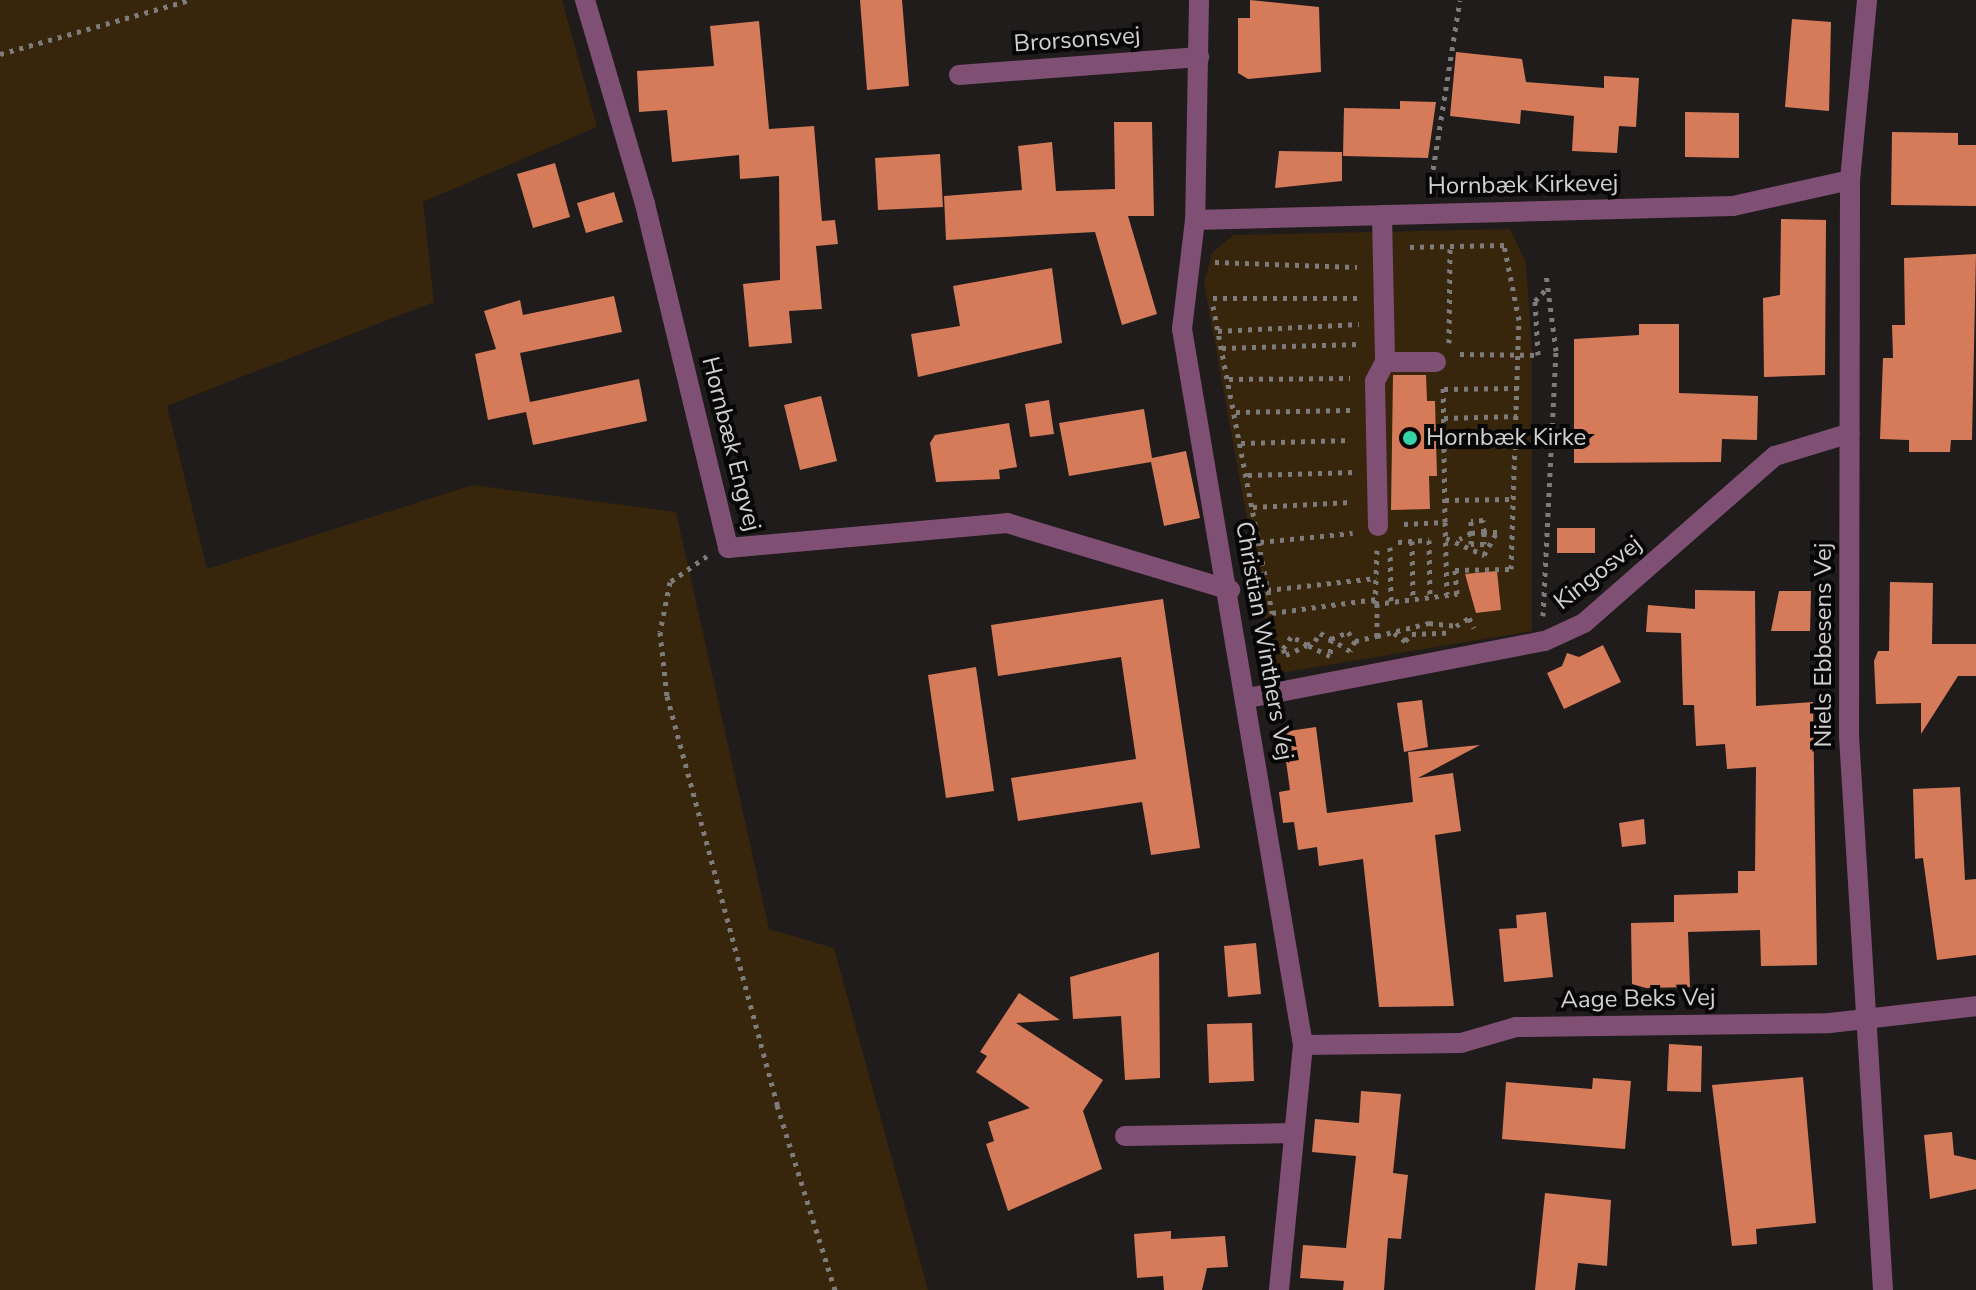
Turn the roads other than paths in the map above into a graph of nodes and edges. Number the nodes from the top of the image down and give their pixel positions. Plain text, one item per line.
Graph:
1 (585, 0) edge
2 (1199, 0) edge
3 (1867, 0) edge
4 (1199, 57) junction
5 (959, 75) dead end
6 (1850, 180) junction
7 (1382, 215) junction
8 (1195, 220) junction
9 (1384, 343) junction
10 (1436, 362) road end
11 (1850, 433) junction
12 (1378, 528) road end
13 (1230, 590) junction
14 (1248, 698) junction
15 (1976, 1006) edge
16 (1861, 1020) junction
17 (1303, 1045) junction
18 (1294, 1133) junction
19 (1125, 1136) dead end
20 (1279, 1290) edge
21 (1883, 1290) edge

1 - 13 street, Hornbæk Engvej
2 - 4 street, Christian Winthers Vej
3 - 6 street, Niels Ebbesens Vej
4 - 5 street, Brorsonsvej
4 - 8 street, Christian Winthers Vej
6 - 7 street, Hornbæk Kirkevej
6 - 11 street, Niels Ebbesens Vej
7 - 8 street, Hornbæk Kirkevej
7 - 9 street
8 - 13 street, Christian Winthers Vej
9 - 10 street
9 - 12 street
11 - 14 street, Kingosvej
11 - 16 street, Niels Ebbesens Vej
13 - 14 street, Christian Winthers Vej
14 - 17 street, Christian Winthers Vej
15 - 16 street, Aage Beks Vej
16 - 17 street, Aage Beks Vej
16 - 21 street, Niels Ebbesens Vej
17 - 18 street, Christian Winthers Vej
18 - 19 street
18 - 20 street, Christian Winthers Vej

